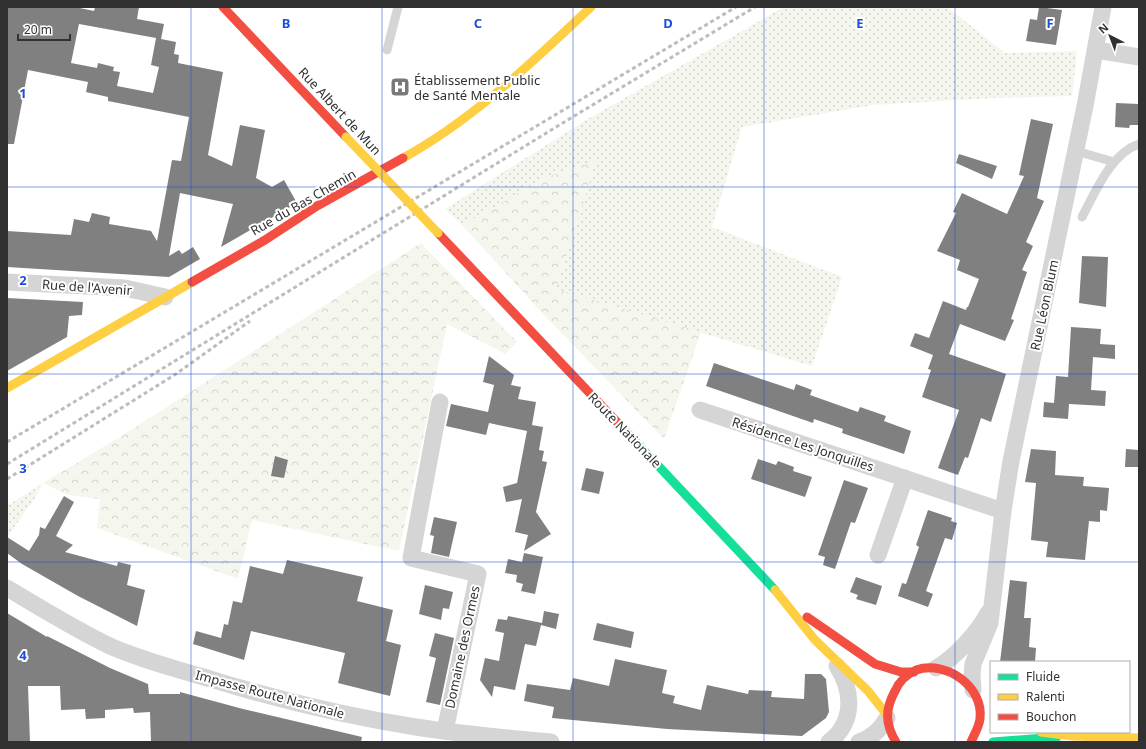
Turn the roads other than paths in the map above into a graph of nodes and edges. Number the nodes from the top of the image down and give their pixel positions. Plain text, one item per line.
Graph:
1 (224, 7) edge
2 (398, 7) edge
3 (591, 7) edge
4 (1103, 7) edge
5 (387, 50) dead end
6 (1096, 50) junction
7 (1139, 58) edge
8 (1139, 144) edge
9 (1076, 151) junction
10 (1114, 162) junction
11 (1082, 217) dead end
12 (475, 273) joint
13 (7, 282) edge
14 (165, 297) junction
15 (7, 388) edge
16 (440, 402) dead end
17 (700, 410) dead end
18 (905, 478) junction
19 (1003, 511) junction
20 (878, 555) dead end
21 (7, 588) edge
22 (773, 588) junction
23 (992, 603) junction
24 (830, 655) junction
25 (936, 668) junction
26 (914, 672) junction
27 (973, 690) junction
28 (980, 711) junction
29 (887, 717) junction
30 (989, 720) dead end
31 (445, 731) junction
32 (1049, 733) edge
33 (1072, 736) junction
34 (1139, 738) edge
35 (551, 742) edge
36 (828, 742) edge
37 (859, 742) edge
38 (896, 742) edge
39 (971, 742) edge
40 (993, 742) edge

1 - 12 main road, Rue Albert de Mun, bridge
2 - 5 lane
3 - 14 main road, Rue du Bas Chemin
4 - 6 street, Rue Léon Blum
6 - 7 street
6 - 9 street, Rue Léon Blum
8 - 10 lane
9 - 10 lane
9 - 19 street, Rue Léon Blum
10 - 11 lane
12 - 22 main road, Route Nationale
13 - 14 street, Rue de l'Avenir
14 - 15 main road, Rue du Bas Chemin
16 - 31 street, Domaine des Ormes
17 - 18 street, Résidence Les Jonquilles
18 - 19 street, Résidence Les Jonquilles
18 - 20 street
19 - 23 street, Rue Léon Blum
21 - 31 street, Impasse Route Nationale
22 - 24 main road, Route Nationale
22 - 26 main road, Route Nationale
23 - 25 street, Rue Léon Blum
23 - 27 street, Rue Léon Blum
24 - 29 main road, Route Nationale
24 - 36 street, Route Nationale
25 - 26 main road
25 - 27 main road
26 - 29 main road
27 - 28 main road
28 - 30 main road
28 - 39 main road
29 - 37 street
29 - 38 main road, Route Nationale
31 - 35 street, Impasse Route Nationale
32 - 33 main road
33 - 34 main road
33 - 40 main road

